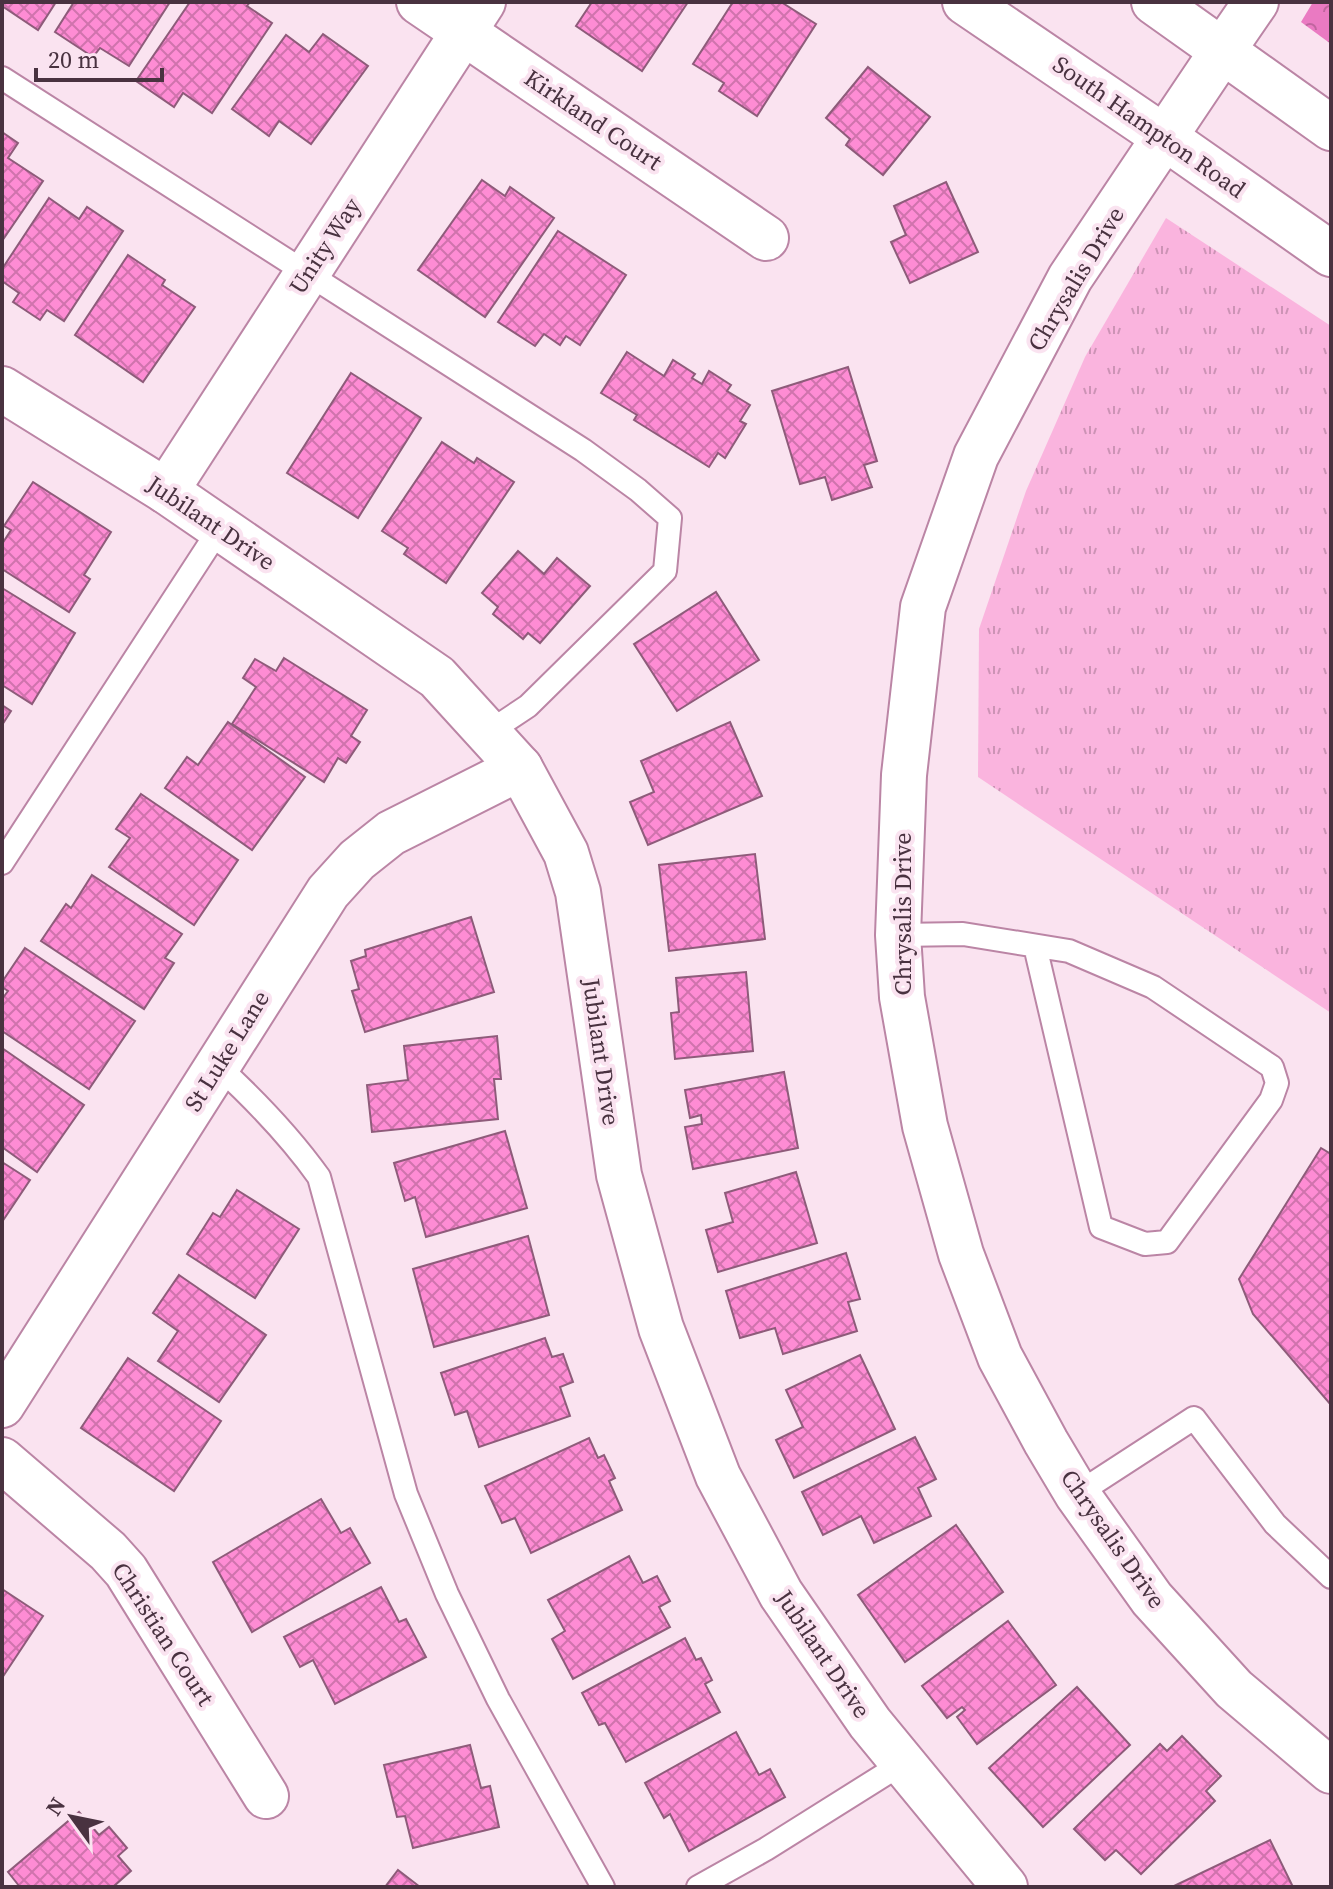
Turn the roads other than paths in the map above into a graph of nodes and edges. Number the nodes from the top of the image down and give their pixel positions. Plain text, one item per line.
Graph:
1 (419, 2) edge
2 (965, 2) edge
3 (1154, 2) edge
4 (1256, 2) edge
5 (474, 17) edge
6 (1223, 50) junction
7 (2, 78) edge
8 (1331, 128) edge
9 (1164, 137) junction
10 (766, 238) dead end
11 (1331, 254) edge
12 (306, 274) junction
13 (3, 393) edge
14 (166, 491) junction
15 (220, 528) junction
16 (489, 732) junction
17 (520, 768) junction
18 (2, 863) edge
19 (898, 935) junction
20 (1035, 946) junction
21 (218, 1066) junction
22 (2, 1405) edge
23 (2, 1460) edge
24 (1077, 1494) junction
25 (1331, 1577) edge
26 (903, 1763) junction
27 (1331, 1771) edge
28 (266, 1796) dead end
29 (603, 1887) edge
30 (698, 1887) edge
31 (1005, 1887) edge

1 - 5 street, Kirkland Court
2 - 9 street, South Hampton Road
3 - 6 street
4 - 6 street, Chrysalis Drive
5 - 10 street, Kirkland Court
5 - 12 street, Unity Way
6 - 8 street
6 - 9 street, Chrysalis Drive
7 - 12 lane
9 - 11 street, South Hampton Road
9 - 19 street, Chrysalis Drive
12 - 14 street, Unity Way
12 - 16 lane
13 - 14 street, Jubilant Drive
14 - 15 street, Jubilant Drive
15 - 16 street, Jubilant Drive
15 - 18 lane
16 - 17 street, Jubilant Drive
17 - 21 street, St Luke Lane
17 - 26 street, Jubilant Drive
19 - 20 lane
19 - 24 street, Chrysalis Drive
20 - 20 lane
21 - 22 street, St Luke Lane
21 - 29 lane
23 - 28 street, Christian Court
24 - 25 lane
24 - 27 street, Chrysalis Drive
26 - 30 lane
26 - 31 street, Jubilant Drive

